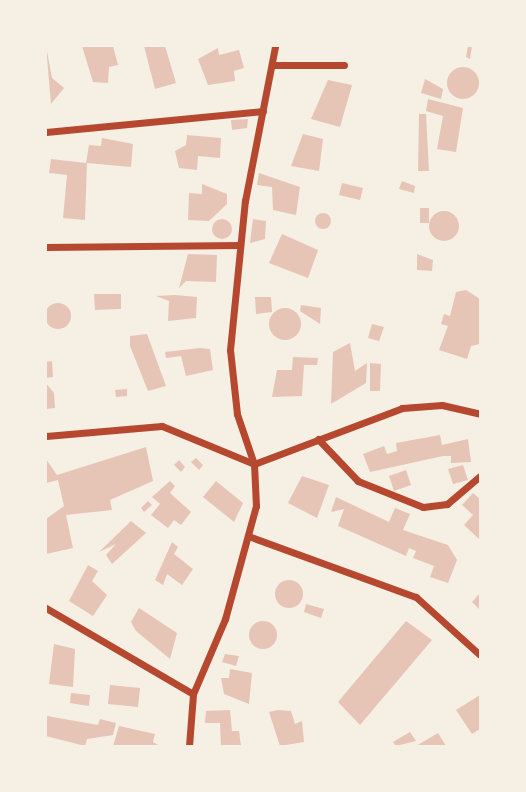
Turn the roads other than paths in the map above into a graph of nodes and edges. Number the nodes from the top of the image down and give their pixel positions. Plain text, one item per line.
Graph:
1 (275, 46) edge
2 (272, 65) junction
3 (344, 65) dead end
4 (263, 111) junction
5 (46, 132) edge
6 (240, 245) junction
7 (46, 247) edge
8 (481, 414) edge
9 (46, 436) edge
10 (318, 439) junction
11 (254, 464) junction
12 (481, 476) edge
13 (251, 537) junction
14 (46, 608) edge
15 (481, 655) edge
16 (193, 694) junction
17 (189, 747) edge

1 - 2 street
2 - 3 street
2 - 4 street
4 - 5 street
4 - 6 street
6 - 7 street
6 - 11 street
8 - 10 street
9 - 11 street
10 - 11 street
10 - 12 street
11 - 13 street
13 - 15 street
13 - 16 street
14 - 16 street
16 - 17 street

